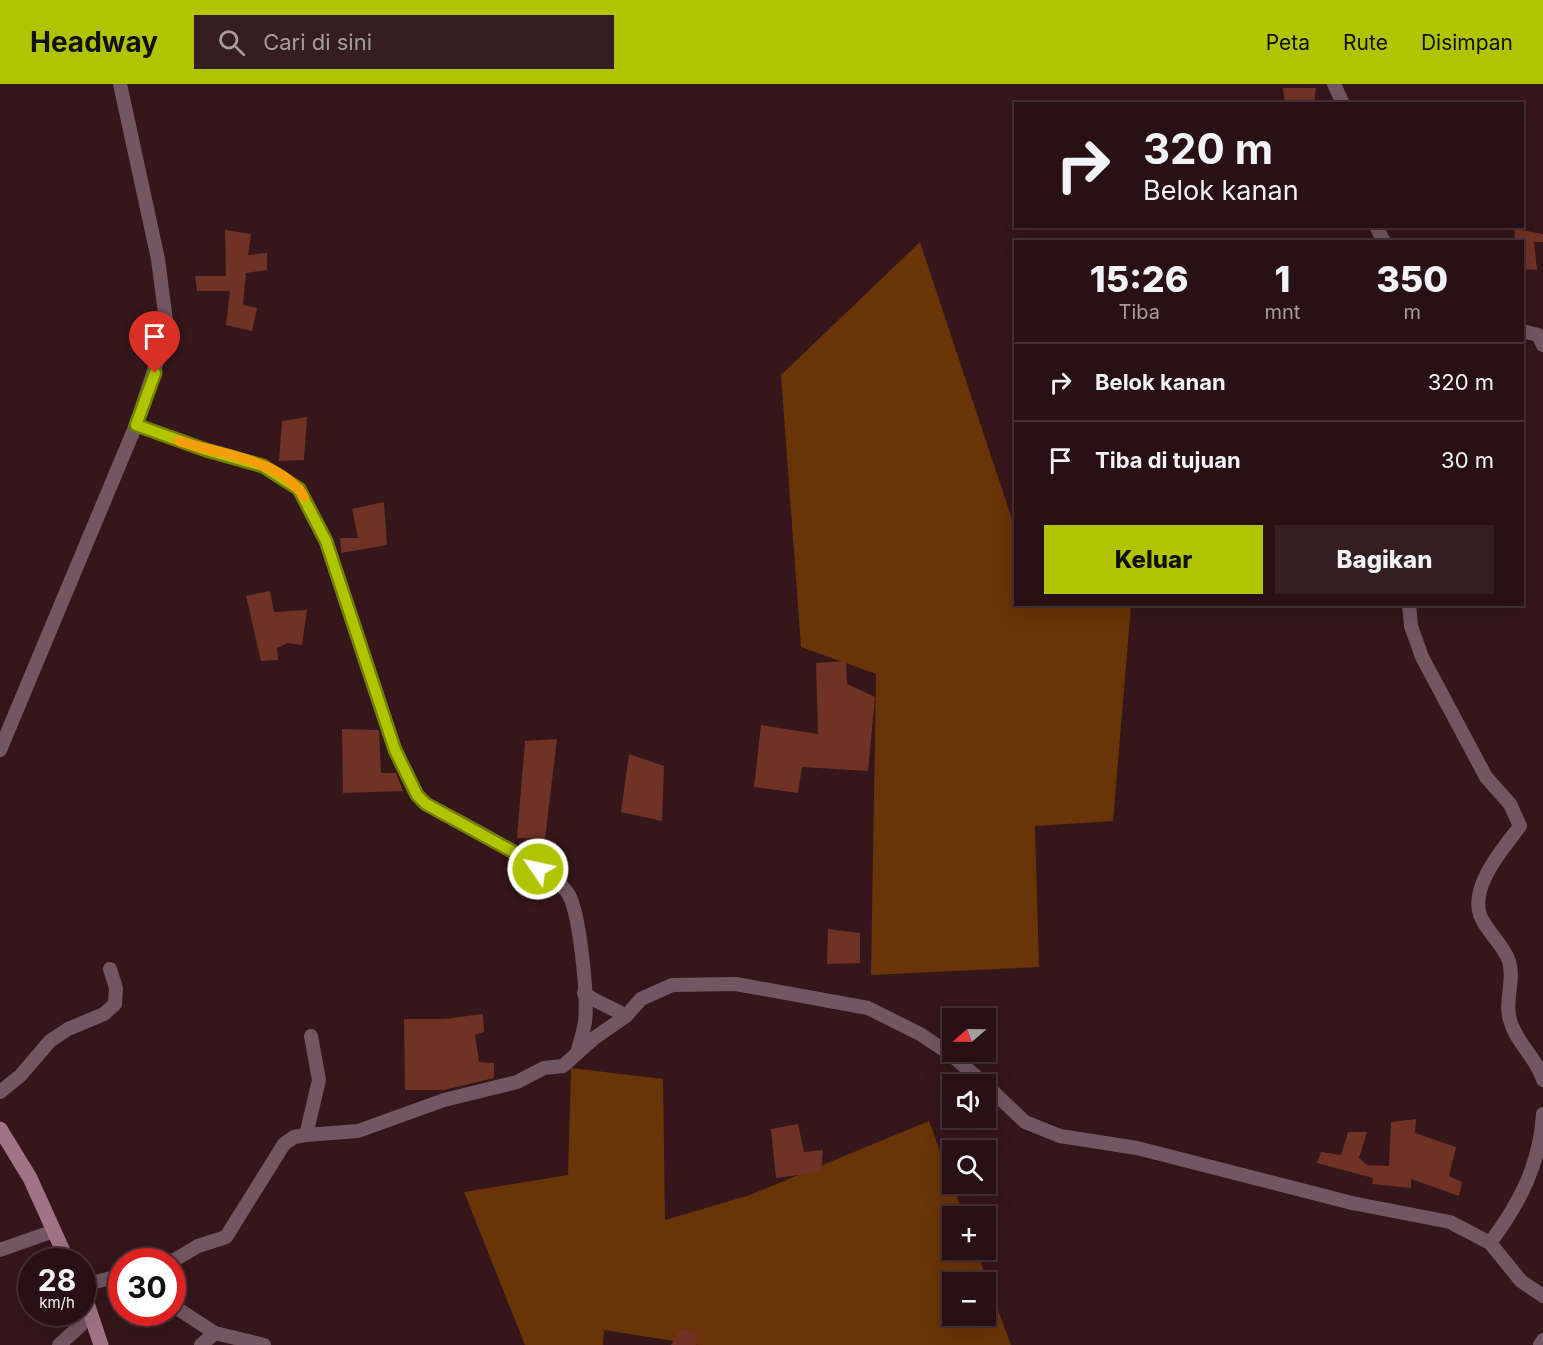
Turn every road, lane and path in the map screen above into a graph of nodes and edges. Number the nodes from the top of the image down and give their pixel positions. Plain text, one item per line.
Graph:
1 (120, 84) edge
2 (1334, 84) edge
3 (1342, 102) edge
4 (1524, 332) edge
5 (1543, 345) edge
6 (136, 425) junction
7 (1409, 606) edge
8 (0, 750) edge
9 (110, 969) dead end
10 (584, 993) junction
11 (626, 1016) junction
12 (311, 1036) dead end
13 (577, 1055) junction
14 (973, 1074) edge
15 (1543, 1080) edge
16 (0, 1092) edge
17 (996, 1095) edge
18 (1543, 1114) edge
19 (0, 1129) edge
20 (306, 1135) junction
21 (54, 1231) junction
22 (1490, 1243) junction
23 (62, 1248) edge
24 (0, 1250) edge
25 (186, 1253) edge
26 (1543, 1296) edge
27 (186, 1314) edge
28 (80, 1326) edge
29 (94, 1326) edge
30 (215, 1333) junction
31 (1543, 1340) edge
32 (59, 1345) edge
33 (101, 1345) edge
34 (201, 1345) edge
35 (264, 1345) edge
36 (1540, 1345) edge

1 - 6 street
2 - 3 street
4 - 5 street
6 - 8 street
6 - 10 street
7 - 15 street
9 - 16 street
10 - 11 street
10 - 13 street
11 - 13 street
11 - 14 street
12 - 20 street
13 - 20 street
17 - 22 street
18 - 22 street
19 - 21 street
20 - 25 street
21 - 23 street
21 - 24 street
22 - 26 street
27 - 30 street
28 - 32 street
29 - 33 street
30 - 34 street
30 - 35 street
31 - 36 street

